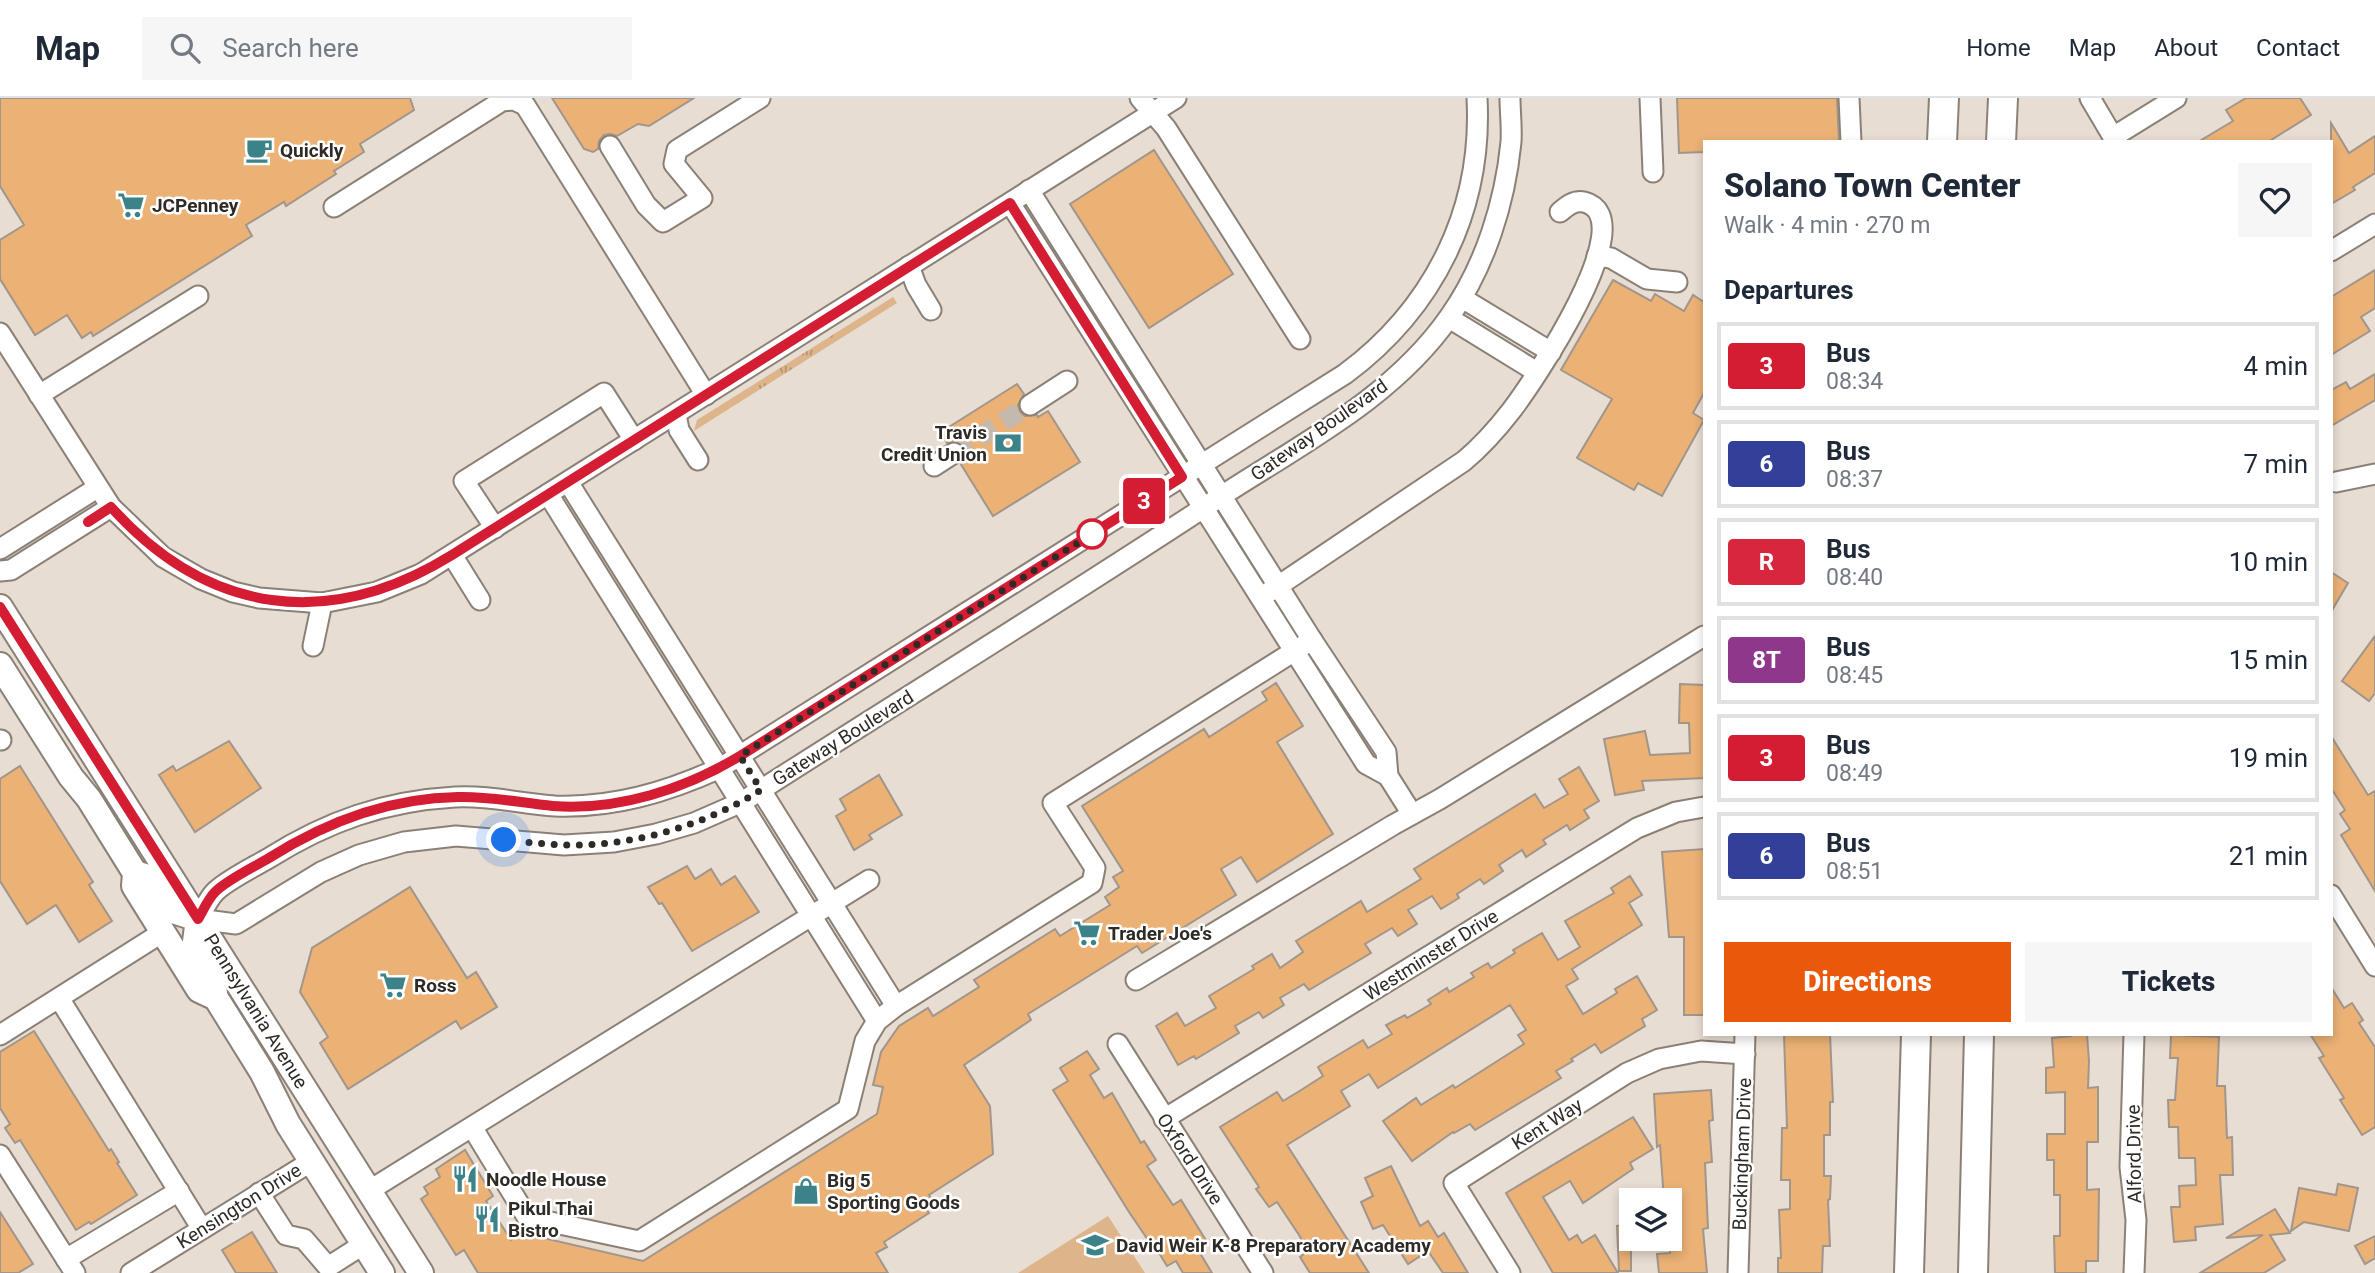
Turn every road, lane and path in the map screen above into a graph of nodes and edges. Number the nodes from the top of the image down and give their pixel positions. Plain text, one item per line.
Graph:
1 (760, 98) edge
2 (1176, 98) edge
3 (1477, 98) edge
4 (1510, 98) edge
5 (1650, 98) edge
6 (1849, 98) edge
7 (1944, 98) edge
8 (2003, 98) edge
9 (2090, 98) edge
10 (2176, 98) edge
11 (1147, 105) edge
12 (2114, 139) edge
13 (1851, 140) edge
14 (1942, 140) edge
15 (2001, 140) edge
16 (610, 146) dead end
17 (1653, 172) dead end
18 (1029, 190) junction
19 (1010, 203) junction
20 (334, 207) dead end
21 (1560, 212) dead end
22 (2375, 224) edge
23 (2333, 250) edge
24 (1597, 256) junction
25 (909, 266) junction
26 (1677, 282) dead end
27 (198, 296) dead end
28 (1462, 298) junction
29 (931, 310) dead end
30 (1449, 318) junction
31 (0, 333) edge
32 (1300, 339) dead end
33 (1551, 352) junction
34 (1537, 372) junction
35 (1067, 381) dead end
36 (39, 395) junction
37 (706, 395) junction
38 (1030, 405) tunnel mouth
39 (676, 414) junction
40 (634, 440) junction
41 (954, 453) tunnel mouth
42 (698, 460) dead end
43 (1202, 465) junction
44 (934, 466) dead end
45 (2375, 474) edge
46 (1182, 477) junction
47 (568, 482) junction
48 (2336, 482) dead end
49 (97, 488) junction
50 (548, 494) junction
51 (1222, 496) junction
52 (111, 507) junction
53 (1203, 509) junction
54 (495, 528) junction
55 (0, 549) edge
56 (452, 555) junction
57 (0, 571) edge
58 (1278, 586) junction
59 (1259, 598) junction
60 (480, 600) dead end
61 (322, 603) junction
62 (0, 607) edge
63 (1703, 637) edge
64 (1312, 640) junction
65 (313, 646) dead end
66 (1294, 652) junction
67 (0, 665) edge
68 (740, 756) junction
69 (720, 768) junction
70 (1388, 776) junction
71 (761, 790) junction
72 (742, 802) junction
73 (1703, 807) edge
74 (1412, 814) junction
75 (135, 873) junction
76 (869, 880) dead end
77 (2333, 898) edge
78 (832, 903) junction
79 (811, 916) junction
80 (198, 919) junction
81 (163, 932) junction
82 (2370, 945) edge
83 (2375, 966) edge
84 (1136, 980) dead end
85 (60, 998) junction
86 (216, 998) junction
87 (896, 1006) junction
88 (877, 1021) junction
89 (0, 1035) edge
90 (1916, 1036) edge
91 (1979, 1036) edge
92 (2134, 1036) edge
93 (1118, 1044) dead end
94 (1745, 1044) edge
95 (1164, 1119) junction
96 (326, 1121) junction
97 (472, 1126) junction
98 (0, 1155) edge
99 (312, 1161) junction
100 (370, 1190) junction
101 (179, 1191) junction
102 (259, 1193) junction
103 (202, 1229) junction
104 (364, 1244) junction
105 (416, 1265) edge
106 (70, 1266) edge
107 (131, 1273) edge
108 (382, 1273) edge
109 (1263, 1273) edge
110 (1510, 1273) edge
111 (1738, 1273) edge
112 (1909, 1273) edge
113 (1973, 1273) edge
114 (2134, 1273) edge

1 - 16 street
2 - 11 street
3 - 43 street, Gateway Boulevard
4 - 28 street, Gateway Boulevard
5 - 17 street
6 - 13 street
7 - 14 highway
8 - 15 highway
9 - 12 street
10 - 12 street
11 - 18 street
11 - 32 street
18 - 19 street
18 - 43 street
19 - 25 street
19 - 46 street
20 - 37 street
21 - 24 street
22 - 23 street
24 - 26 street
24 - 33 street
25 - 29 street
25 - 37 street
27 - 36 street
28 - 30 street, Gateway Boulevard
28 - 33 street
30 - 34 street
30 - 51 street, Gateway Boulevard
31 - 36 street
33 - 34 street
34 - 58 street
35 - 38 street
36 - 49 street
37 - 39 street
39 - 40 street
39 - 42 street
40 - 47 street
40 - 54 street
41 - 44 street
43 - 46 street, Gateway Boulevard
43 - 51 street
45 - 48 street
46 - 53 street
46 - 68 street, Gateway Boulevard
47 - 50 street
47 - 68 street
49 - 52 street
49 - 55 street
50 - 54 street
50 - 69 street
51 - 53 street, Gateway Boulevard
51 - 58 street
52 - 57 street
52 - 61 street
53 - 59 street
53 - 71 street, Gateway Boulevard
54 - 56 street
56 - 60 street
56 - 61 street
58 - 59 street
58 - 64 street
59 - 66 street
61 - 65 street
62 - 80 main road, Pennsylvania Avenue
63 - 74 street
64 - 66 street
64 - 70 street
66 - 70 street
66 - 87 street
67 - 75 main road, Pennsylvania Avenue
68 - 69 street, Gateway Boulevard
68 - 71 street
69 - 72 street
69 - 80 street, Gateway Boulevard
70 - 74 street
71 - 72 street, Gateway Boulevard
71 - 78 street
72 - 79 street
72 - 80 street, Gateway Boulevard
73 - 95 street, Westminster Drive
74 - 84 street
75 - 80 main road
75 - 81 main road, Pennsylvania Avenue
76 - 78 street
77 - 82 street
78 - 79 street
78 - 87 street
79 - 88 street
79 - 97 street
80 - 86 main road
80 - 96 main road, Pennsylvania Avenue
81 - 85 street
81 - 86 main road, Pennsylvania Avenue
82 - 83 street
85 - 89 street
85 - 101 street
86 - 99 main road, Pennsylvania Avenue
87 - 88 street
88 - 97 street
90 - 112 highway
91 - 113 highway
92 - 114 street, Alford Drive
93 - 95 street, Oxford Drive
94 - 110 street, Kent Way
94 - 111 street, Buckingham Drive
95 - 109 street, Oxford Drive
96 - 99 main road
96 - 100 main road, Pennsylvania Avenue
97 - 100 street
98 - 106 street
99 - 102 street, Kensington Drive
99 - 104 main road, Pennsylvania Avenue
99 - 105 main road
100 - 105 main road, Pennsylvania Avenue
101 - 103 street
101 - 106 street
102 - 103 street, Kensington Drive
102 - 104 street
103 - 107 street, Kensington Drive
104 - 108 main road, Pennsylvania Avenue

